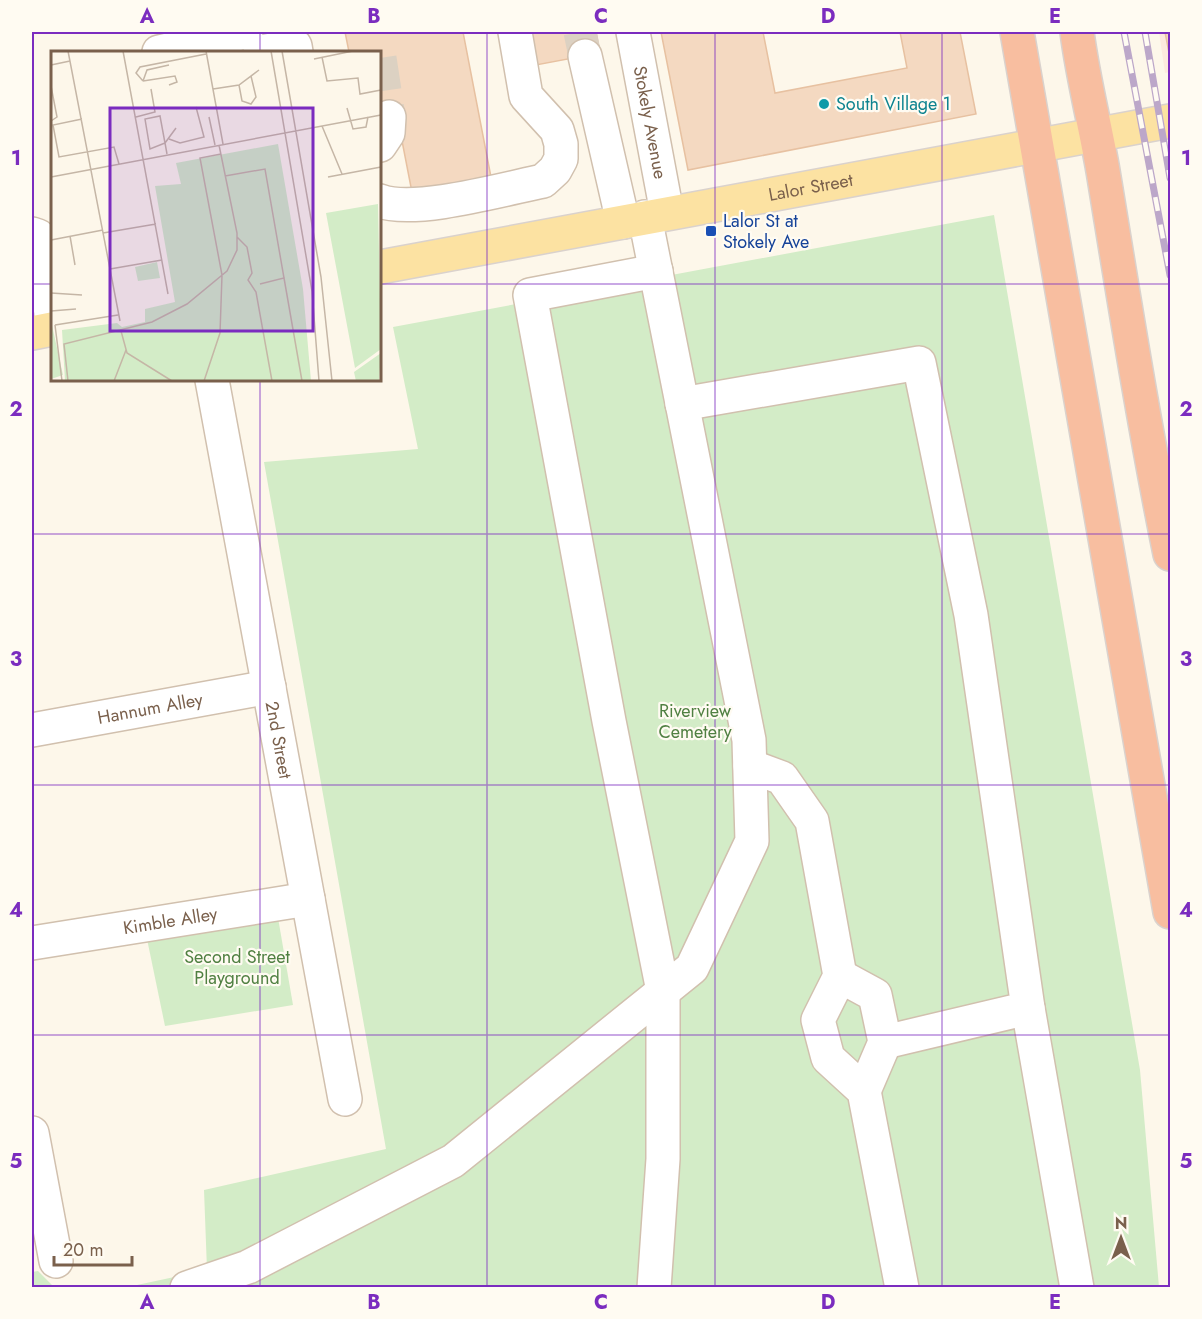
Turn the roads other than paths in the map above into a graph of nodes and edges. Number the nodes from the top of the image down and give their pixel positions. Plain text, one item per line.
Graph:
1 (148, 32) edge
2 (246, 32) edge
3 (514, 32) edge
4 (633, 32) edge
5 (1017, 32) edge
6 (1077, 32) edge
7 (152, 51) edge
8 (163, 51) edge
9 (266, 51) edge
10 (296, 51) edge
11 (585, 56) tunnel mouth
12 (1170, 121) edge
13 (1097, 136) junction
14 (1037, 147) junction
15 (381, 201) edge
16 (645, 217) junction
17 (32, 234) edge
18 (381, 267) edge
19 (656, 271) junction
20 (51, 313) edge
21 (51, 329) edge
22 (32, 333) edge
23 (212, 381) edge
24 (682, 404) junction
25 (1170, 554) edge
26 (269, 687) junction
27 (32, 730) edge
28 (750, 766) junction
29 (308, 898) junction
30 (1170, 912) edge
31 (32, 943) edge
32 (840, 976) junction
33 (663, 991) junction
34 (1028, 1008) junction
35 (885, 1042) junction
36 (864, 1091) junction
37 (345, 1099) dead end
38 (32, 1133) edge
39 (39, 1226) edge
40 (56, 1261) dead end
41 (187, 1287) edge
42 (654, 1287) edge
43 (902, 1287) edge
44 (1077, 1287) edge

1 - 7 street
2 - 8 street
3 - 15 street
4 - 16 street, Stokely Avenue
5 - 14 highway
6 - 13 highway
9 - 10 street
11 - 16 street
12 - 13 main road, Lalor Street
13 - 14 main road, Lalor Street
13 - 25 highway
14 - 16 main road, Lalor Street
14 - 30 highway
16 - 18 main road, Lalor Street
16 - 19 street
17 - 20 street
19 - 24 street
19 - 33 street
21 - 22 main road
23 - 26 street, 2nd Street
24 - 28 street
24 - 34 street
26 - 27 street, Hannum Alley
26 - 29 street, 2nd Street
28 - 32 street
28 - 33 street
29 - 31 street, Kimble Alley
29 - 37 street, 2nd Street
32 - 35 street
32 - 36 street
33 - 41 street
33 - 42 street
34 - 35 street
34 - 44 street
35 - 36 street
36 - 43 street
38 - 39 street
39 - 40 street

